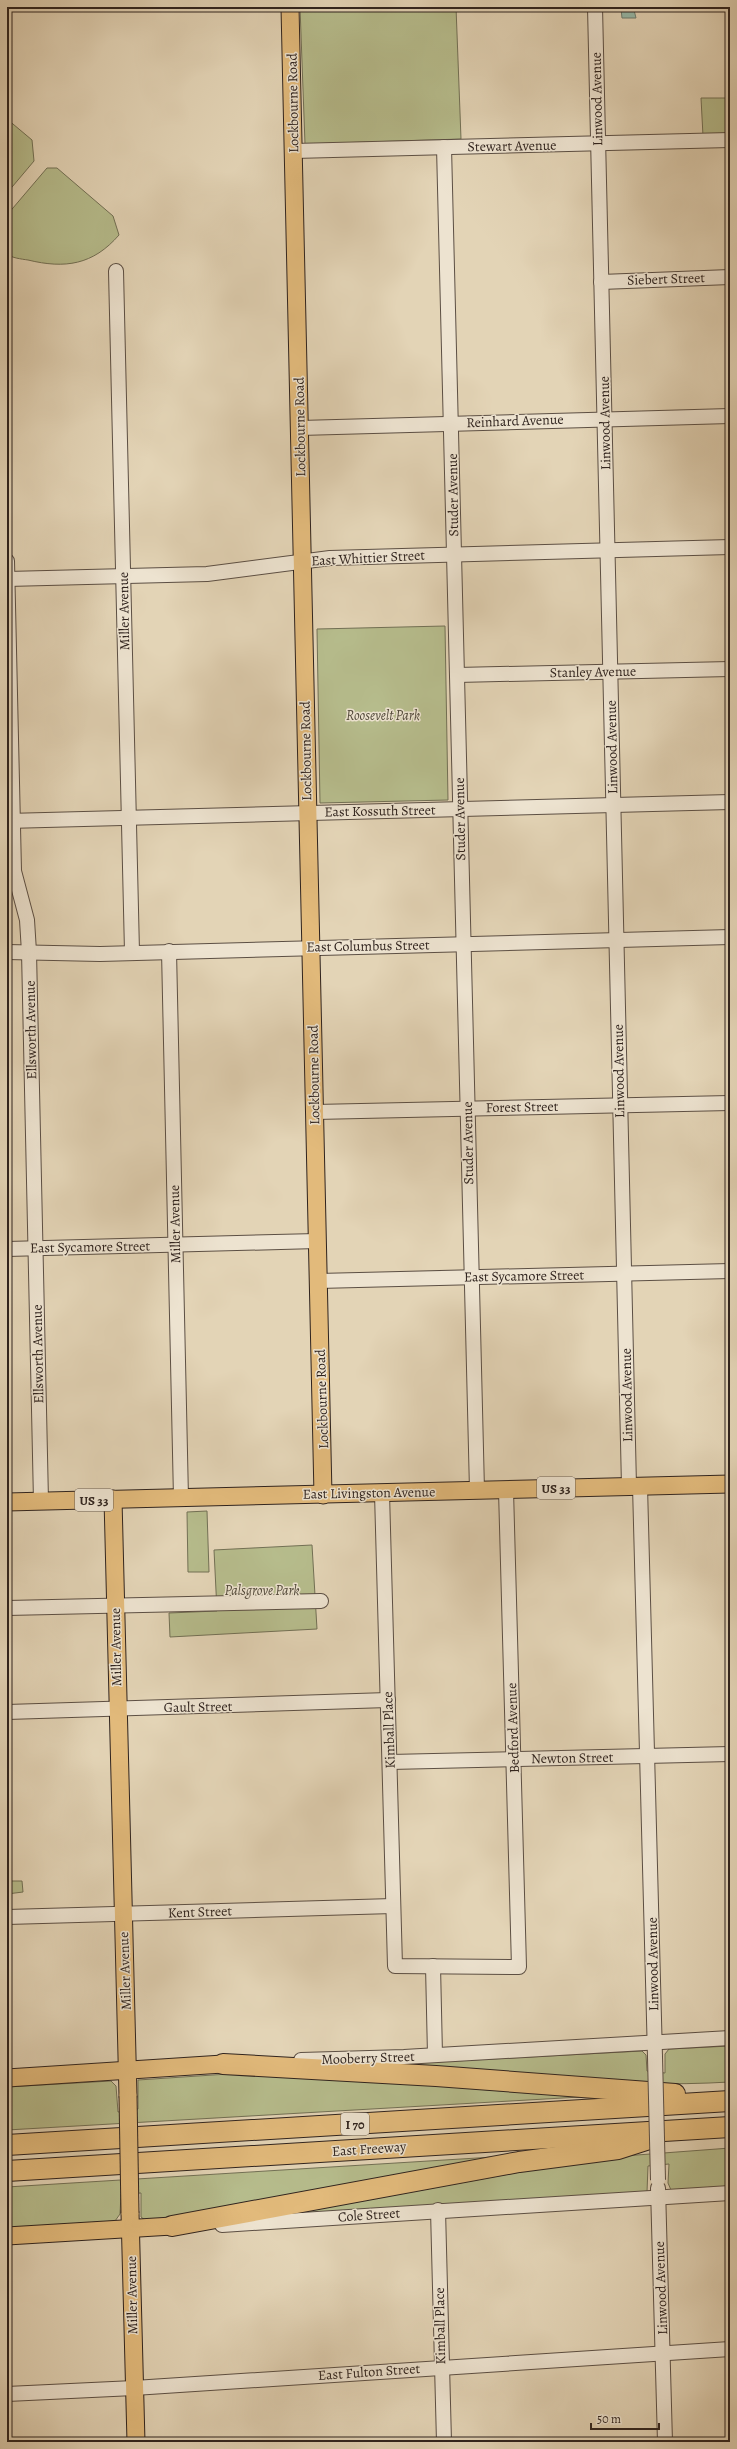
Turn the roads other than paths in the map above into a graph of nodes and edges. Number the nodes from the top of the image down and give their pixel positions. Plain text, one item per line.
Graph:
1 (290, 7) edge
2 (595, 7) edge
3 (730, 140) edge
4 (598, 144) junction
5 (444, 148) junction
6 (294, 151) junction
7 (116, 271) dead end
8 (730, 277) edge
9 (601, 282) junction
10 (730, 416) edge
11 (605, 419) junction
12 (451, 424) junction
13 (300, 428) junction
14 (730, 548) edge
15 (608, 550) junction
16 (454, 554) junction
17 (7, 561) edge
18 (302, 561) junction
19 (123, 576) junction
20 (7, 579) edge
21 (730, 669) edge
22 (611, 672) junction
23 (457, 675) junction
24 (730, 802) edge
25 (614, 806) junction
26 (460, 809) junction
27 (308, 813) junction
28 (129, 818) junction
29 (10, 820) edge
30 (730, 937) edge
31 (616, 940) junction
32 (464, 944) junction
33 (311, 947) junction
34 (169, 951) junction
35 (7, 952) edge
36 (29, 952) junction
37 (132, 952) junction
38 (730, 1102) edge
39 (620, 1105) junction
40 (468, 1109) junction
41 (315, 1112) junction
42 (317, 1241) junction
43 (176, 1245) junction
44 (7, 1249) edge
45 (36, 1249) junction
46 (730, 1271) edge
47 (624, 1273) junction
48 (472, 1277) junction
49 (318, 1281) junction
50 (730, 1484) edge
51 (634, 1486) junction
52 (477, 1490) junction
53 (506, 1490) junction
54 (382, 1493) junction
55 (323, 1495) junction
56 (181, 1498) junction
57 (113, 1499) junction
58 (41, 1501) junction
59 (7, 1502) edge
60 (321, 1601) dead end
61 (115, 1606) junction
62 (7, 1608) edge
63 (388, 1700) junction
64 (118, 1708) junction
65 (7, 1712) edge
66 (730, 1754) edge
67 (648, 1756) junction
68 (514, 1759) junction
69 (390, 1762) junction
70 (393, 1906) junction
71 (123, 1914) junction
72 (7, 1917) edge
73 (433, 1966) junction
74 (730, 2038) edge
75 (655, 2042) junction
76 (435, 2055) junction
77 (223, 2064) junction
78 (128, 2070) junction
79 (7, 2078) edge
80 (730, 2101) edge
81 (704, 2103) junction
82 (730, 2127) edge
83 (677, 2130) junction
84 (7, 2145) edge
85 (7, 2171) edge
86 (730, 2193) edge
87 (658, 2197) junction
88 (438, 2210) junction
89 (130, 2221) junction
90 (172, 2226) junction
91 (7, 2236) edge
92 (730, 2349) edge
93 (663, 2353) junction
94 (441, 2367) junction
95 (134, 2388) junction
96 (7, 2394) edge
97 (136, 2442) edge
98 (444, 2442) edge
99 (665, 2442) edge

1 - 6 main road, Lockbourne Road
2 - 4 street, Linwood Avenue
3 - 4 street, Stewart Avenue
4 - 5 street, Stewart Avenue
4 - 9 street, Linwood Avenue
5 - 6 street, Stewart Avenue
5 - 12 street, Studer Avenue
6 - 13 main road, Lockbourne Road
7 - 19 street, Miller Avenue
8 - 9 street, Siebert Street
9 - 11 street, Linwood Avenue
10 - 11 street, Reinhard Avenue
11 - 12 street, Reinhard Avenue
11 - 15 street, Linwood Avenue
12 - 13 street, Reinhard Avenue
12 - 16 street, Studer Avenue
13 - 18 main road, Lockbourne Road
14 - 15 street, East Whittier Street
15 - 16 street, East Whittier Street
15 - 22 street, Linwood Avenue
16 - 18 street, East Whittier Street
16 - 23 street, Studer Avenue
17 - 20 street, Ellsworth Avenue
18 - 19 street, East Whittier Street
18 - 27 main road, Lockbourne Road
19 - 20 street, East Whittier Street
19 - 28 street, Miller Avenue
20 - 29 street, Ellsworth Avenue
21 - 22 street, Stanley Avenue
22 - 23 street, Stanley Avenue
22 - 25 street, Linwood Avenue
23 - 26 street, Studer Avenue
24 - 25 street, East Kossuth Street
25 - 26 street, East Kossuth Street
25 - 31 street, Linwood Avenue
26 - 27 street, East Kossuth Street
26 - 32 street, Studer Avenue
27 - 28 street, East Kossuth Street
27 - 33 main road, Lockbourne Road
28 - 29 street, East Kossuth Street
28 - 37 street, Miller Avenue
29 - 36 street, Ellsworth Avenue
30 - 31 street, East Columbus Street
31 - 32 street, East Columbus Street
31 - 39 street, Linwood Avenue
32 - 33 street, East Columbus Street
32 - 40 street, Studer Avenue
33 - 34 street, East Columbus Street
33 - 41 main road, Lockbourne Road
34 - 37 street, East Columbus Street
34 - 43 street, Miller Avenue
35 - 36 street, East Columbus Street
36 - 37 street, East Columbus Street
36 - 45 street, Ellsworth Avenue
38 - 39 street, Forest Street
39 - 40 street, Forest Street
39 - 47 street, Linwood Avenue
40 - 41 street, Forest Street
40 - 48 street, Studer Avenue
41 - 42 main road, Lockbourne Road
42 - 43 street, East Sycamore Street
42 - 49 main road, Lockbourne Road
43 - 45 street, East Sycamore Street
43 - 56 street, Miller Avenue
44 - 45 street, East Sycamore Street
45 - 58 street, Ellsworth Avenue
46 - 47 street, East Sycamore Street
47 - 48 street, East Sycamore Street
47 - 51 street, Linwood Avenue
48 - 49 street, East Sycamore Street
48 - 52 street, Studer Avenue
49 - 55 main road, Lockbourne Road
50 - 51 main road, East Livingston Avenue / US 33
51 - 53 main road, East Livingston Avenue / US 33
51 - 67 street, Linwood Avenue
52 - 53 main road, East Livingston Avenue / US 33
52 - 54 main road, East Livingston Avenue / US 33
53 - 68 street, Bedford Avenue
54 - 55 main road, East Livingston Avenue / US 33
54 - 63 street, Kimball Place
55 - 56 main road, East Livingston Avenue / US 33
56 - 57 main road, East Livingston Avenue / US 33
57 - 58 main road, East Livingston Avenue / US 33
57 - 61 main road, Miller Avenue
58 - 59 main road, East Livingston Avenue / US 33
60 - 61 street
61 - 62 street
61 - 64 main road, Miller Avenue
63 - 64 street, Gault Street
63 - 69 street, Kimball Place
64 - 65 street, Gault Street
64 - 71 main road, Miller Avenue
66 - 67 street, Newton Street
67 - 68 street, Newton Street
67 - 75 street, Linwood Avenue
68 - 69 street, Newton Street
68 - 73 street, Bedford Avenue
69 - 70 street, Kimball Place
70 - 71 street, Kent Street
70 - 73 street, Kimball Place
71 - 72 street, Kent Street
71 - 78 main road, Miller Avenue
73 - 76 street
74 - 75 street, Mooberry Street
75 - 76 street, Mooberry Street
75 - 87 street, Linwood Avenue, bridge
76 - 77 street, Mooberry Street
77 - 78 main road, Mooberry Street
77 - 81 highway
78 - 79 main road, Mooberry Street
78 - 89 main road, Miller Avenue, bridge
80 - 81 highway, East Freeway / I 70
81 - 84 highway, East Freeway / I 70
82 - 83 highway, East Freeway / I 70
83 - 85 highway, East Freeway / I 70
83 - 90 highway
86 - 87 street, Cole Street
87 - 88 street, Cole Street
87 - 93 street, Linwood Avenue
88 - 90 street, Cole Street
88 - 94 street, Kimball Place
89 - 90 main road, Cole Street
89 - 91 main road, Cole Street
89 - 95 main road, Miller Avenue
92 - 93 street, East Fulton Street
93 - 94 street, East Fulton Street
93 - 99 street, Linwood Avenue
94 - 95 street, East Fulton Street
94 - 98 street, Kimball Place
95 - 96 street, East Fulton Street
95 - 97 main road, Miller Avenue

